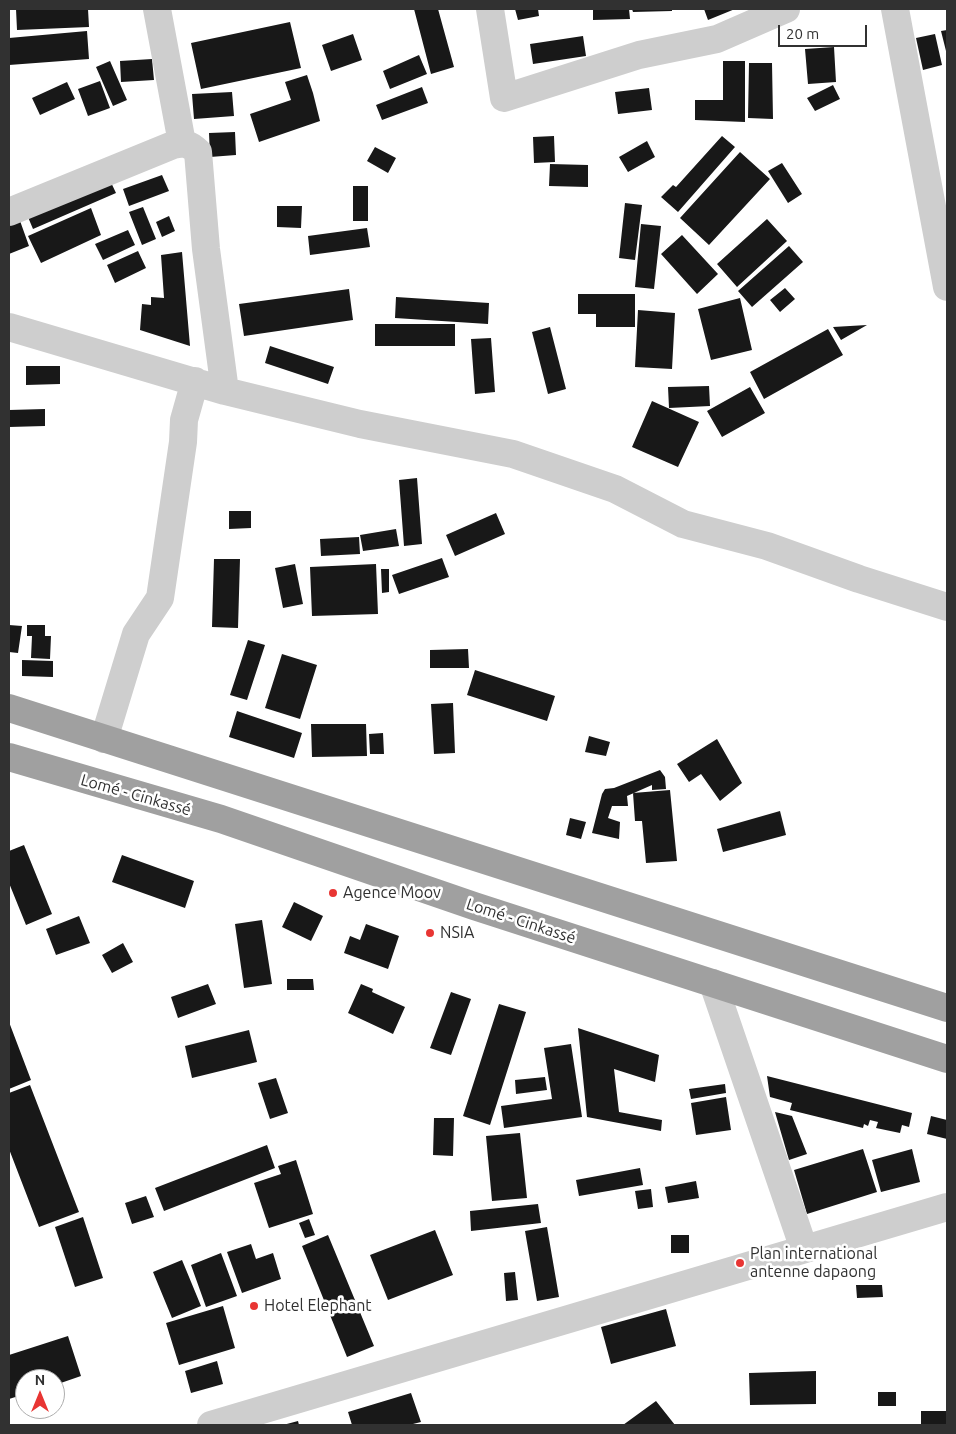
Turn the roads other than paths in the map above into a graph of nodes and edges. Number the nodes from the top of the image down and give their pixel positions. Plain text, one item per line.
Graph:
1 (157, 9) edge
2 (490, 9) edge
3 (786, 9) edge
4 (895, 9) edge
5 (182, 143) junction
6 (9, 212) edge
7 (947, 287) edge
8 (9, 327) edge
9 (195, 381) junction
10 (226, 391) junction
11 (947, 607) edge
12 (9, 708) edge
13 (104, 739) junction
14 (9, 757) edge
15 (231, 778) junction
16 (221, 819) junction
17 (713, 983) junction
18 (947, 1008) edge
19 (947, 1058) edge
20 (947, 1207) edge
21 (804, 1249) junction
22 (211, 1425) edge

1 - 5 street
2 - 3 street
4 - 7 street
5 - 6 street
5 - 10 street
8 - 9 street
9 - 10 street
9 - 13 street
10 - 11 street
12 - 13 highway
13 - 15 highway
14 - 16 highway, Lomé - Cinkassé
15 - 16 highway
15 - 18 highway
16 - 17 highway, Lomé - Cinkassé
17 - 19 highway, Lomé - Cinkassé
17 - 21 street
20 - 21 street
21 - 22 street

